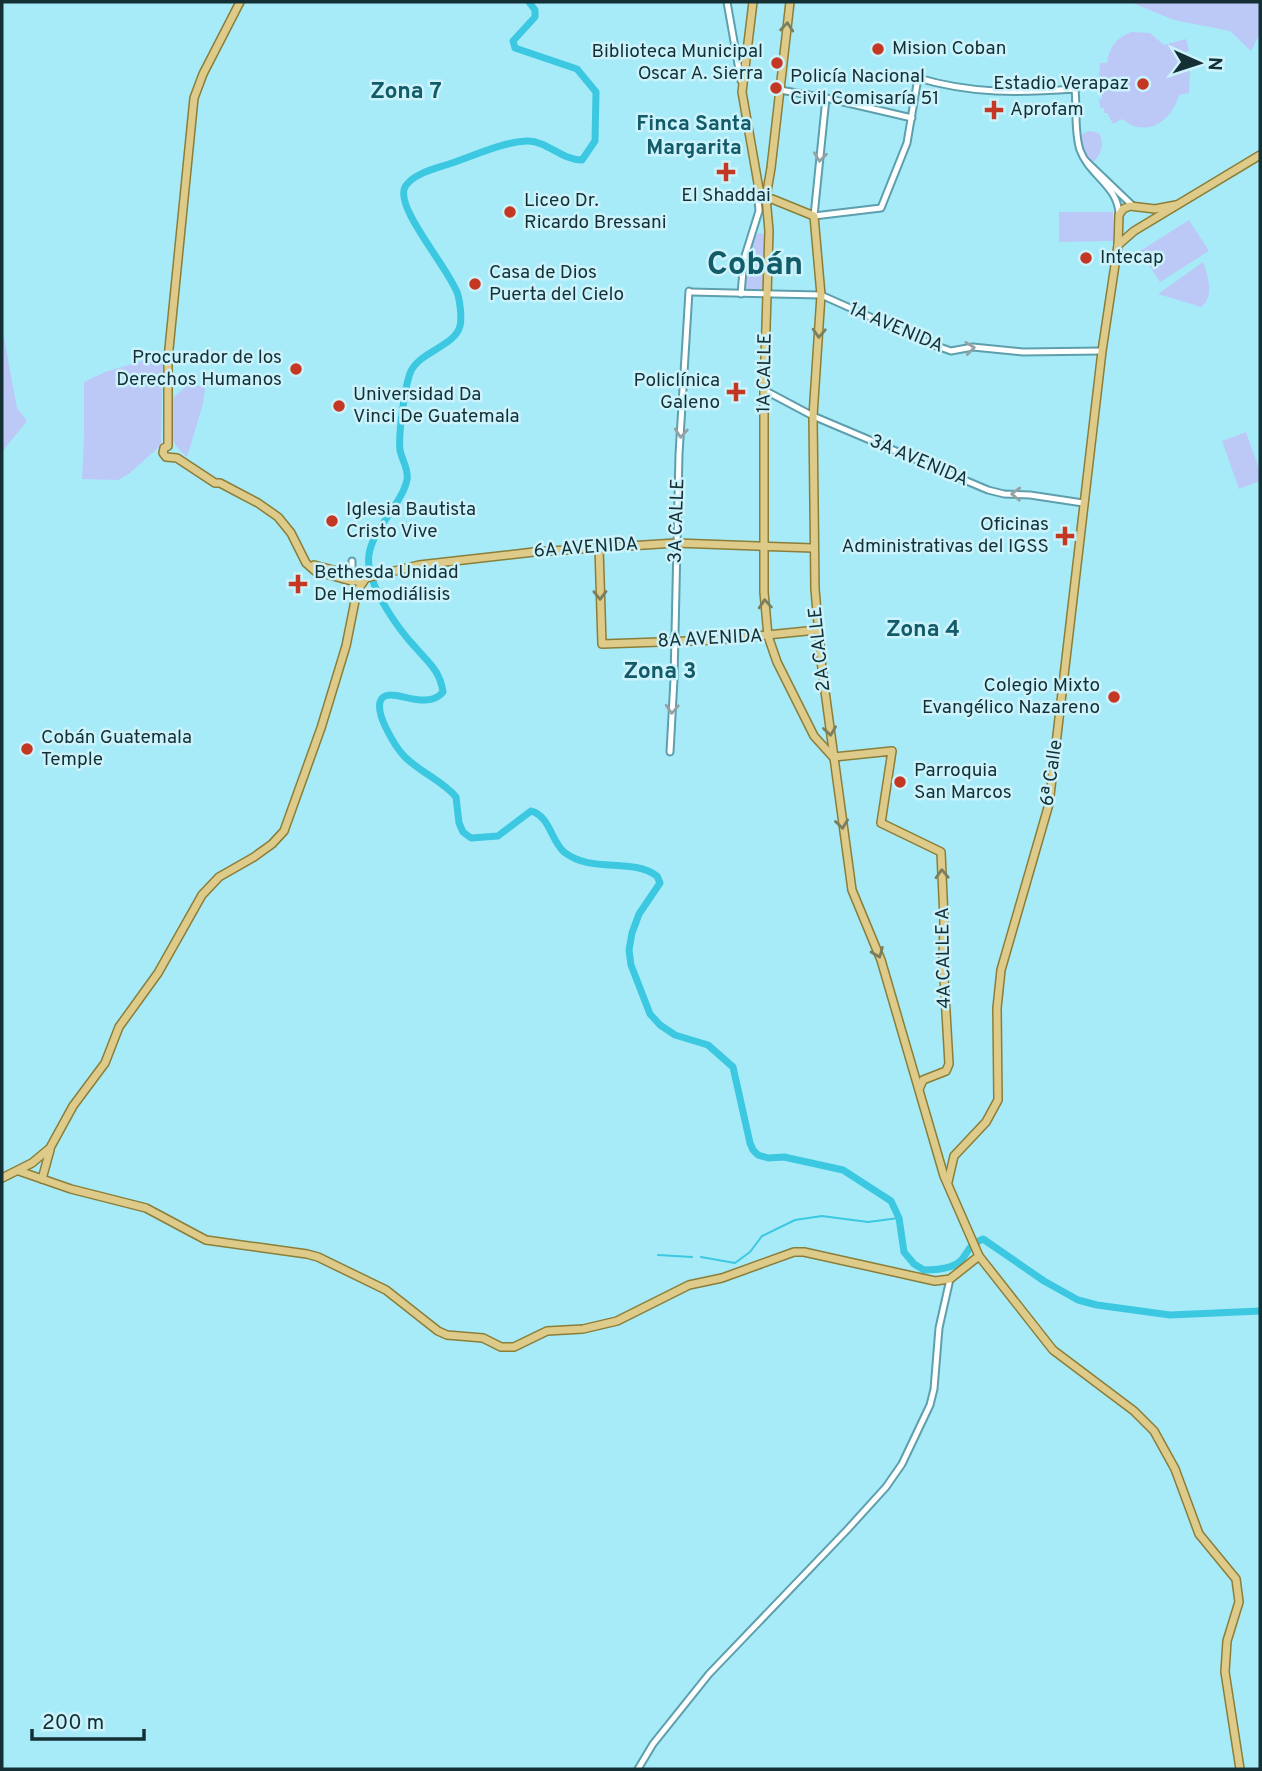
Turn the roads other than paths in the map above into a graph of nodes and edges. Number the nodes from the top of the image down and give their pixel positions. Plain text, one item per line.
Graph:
1 (240, 2) edge
2 (727, 2) edge
3 (753, 2) edge
4 (790, 2) edge
5 (780, 90) junction
6 (743, 92) junction
7 (826, 98) junction
8 (912, 118) junction
9 (1260, 155) edge
10 (1086, 161) junction
11 (757, 184) joint
12 (772, 200) dead end
13 (1175, 205) junction
14 (1136, 206) junction
15 (814, 216) junction
16 (1119, 218) junction
17 (1137, 229) junction
18 (1118, 245) junction
19 (690, 291) joint
20 (741, 294) junction
21 (767, 294) junction
22 (821, 295) junction
23 (1102, 351) junction
24 (764, 390) junction
25 (813, 416) junction
26 (1083, 503) junction
27 (676, 543) junction
28 (599, 547) junction
29 (763, 547) junction
30 (300, 548) junction
31 (813, 548) junction
32 (352, 561) dead end
33 (352, 575) junction
34 (364, 580) junction
35 (817, 630) junction
36 (768, 636) junction
37 (674, 641) junction
38 (670, 752) dead end
39 (834, 757) junction
40 (920, 1088) junction
41 (50, 1148) junction
42 (954, 1156) junction
43 (939, 1160) junction
44 (19, 1171) junction
45 (2, 1178) edge
46 (42, 1179) junction
47 (948, 1183) junction
48 (978, 1253) junction
49 (950, 1279) junction
50 (638, 1769) edge
51 (1240, 1769) edge

1 - 30 main road
2 - 6 street
3 - 6 main road
5 -> 4 main road, 1A CALLE
5 - 7 street
5 - 21 main road, 1A CALLE
6 - 11 main road
7 - 8 street
7 -> 15 street, 2A CALLE
8 - 10 street
8 - 15 street
9 - 13 main road
10 - 14 street
10 - 16 street
11 - 20 street
12 - 15 main road
13 - 14 main road
13 - 17 main road
14 - 16 main road
14 - 17 main road
15 - 22 main road, 2A CALLE
16 - 17 main road
16 - 18 main road, 6ª Calle
17 - 18 main road
18 - 23 main road, 6ª Calle
19 - 20 street, 1A AVENIDA
19 -> 27 street, 3A CALLE
20 - 21 street, 1A AVENIDA
21 - 22 street, 1A AVENIDA
21 - 24 main road, 1A CALLE
22 -> 23 street, 1A AVENIDA
22 -> 25 main road, 2A CALLE
23 - 26 main road, 6ª Calle
24 - 25 street, 3A AVENIDA
24 - 29 main road, 1A CALLE
26 -> 25 street, 3A AVENIDA
25 - 31 main road, 2A CALLE
26 - 42 main road, 6ª Calle
27 - 28 main road, 6A AVENIDA
27 - 29 main road, 6A AVENIDA
27 - 37 street, 3A CALLE
28 - 34 main road, 6A AVENIDA
28 -> 37 main road, 8A AVENIDA
29 - 31 main road, 6A AVENIDA
36 -> 29 main road, 1A CALLE
30 - 33 main road
30 - 34 main road
31 - 35 main road, 2A CALLE
32 - 33 street
33 - 34 main road
34 - 41 main road
35 - 36 main road, 8A AVENIDA
35 -> 39 main road, 2A CALLE
36 - 37 main road, 8A AVENIDA
36 - 39 main road, 1A CALLE
37 -> 38 street, 3A CALLE
39 -> 40 main road, 2A CALLE
40 -> 39 main road, 4A CALLE A
40 - 43 main road, 2A CALLE
41 - 44 main road
41 - 46 main road
42 - 43 main road
42 - 47 main road
43 - 47 main road, 2A CALLE
44 - 45 main road
44 - 46 main road
46 - 49 main road
47 - 48 main road, 2A CALLE
48 - 49 main road
48 - 51 main road, 2A CALLE
49 - 50 street

